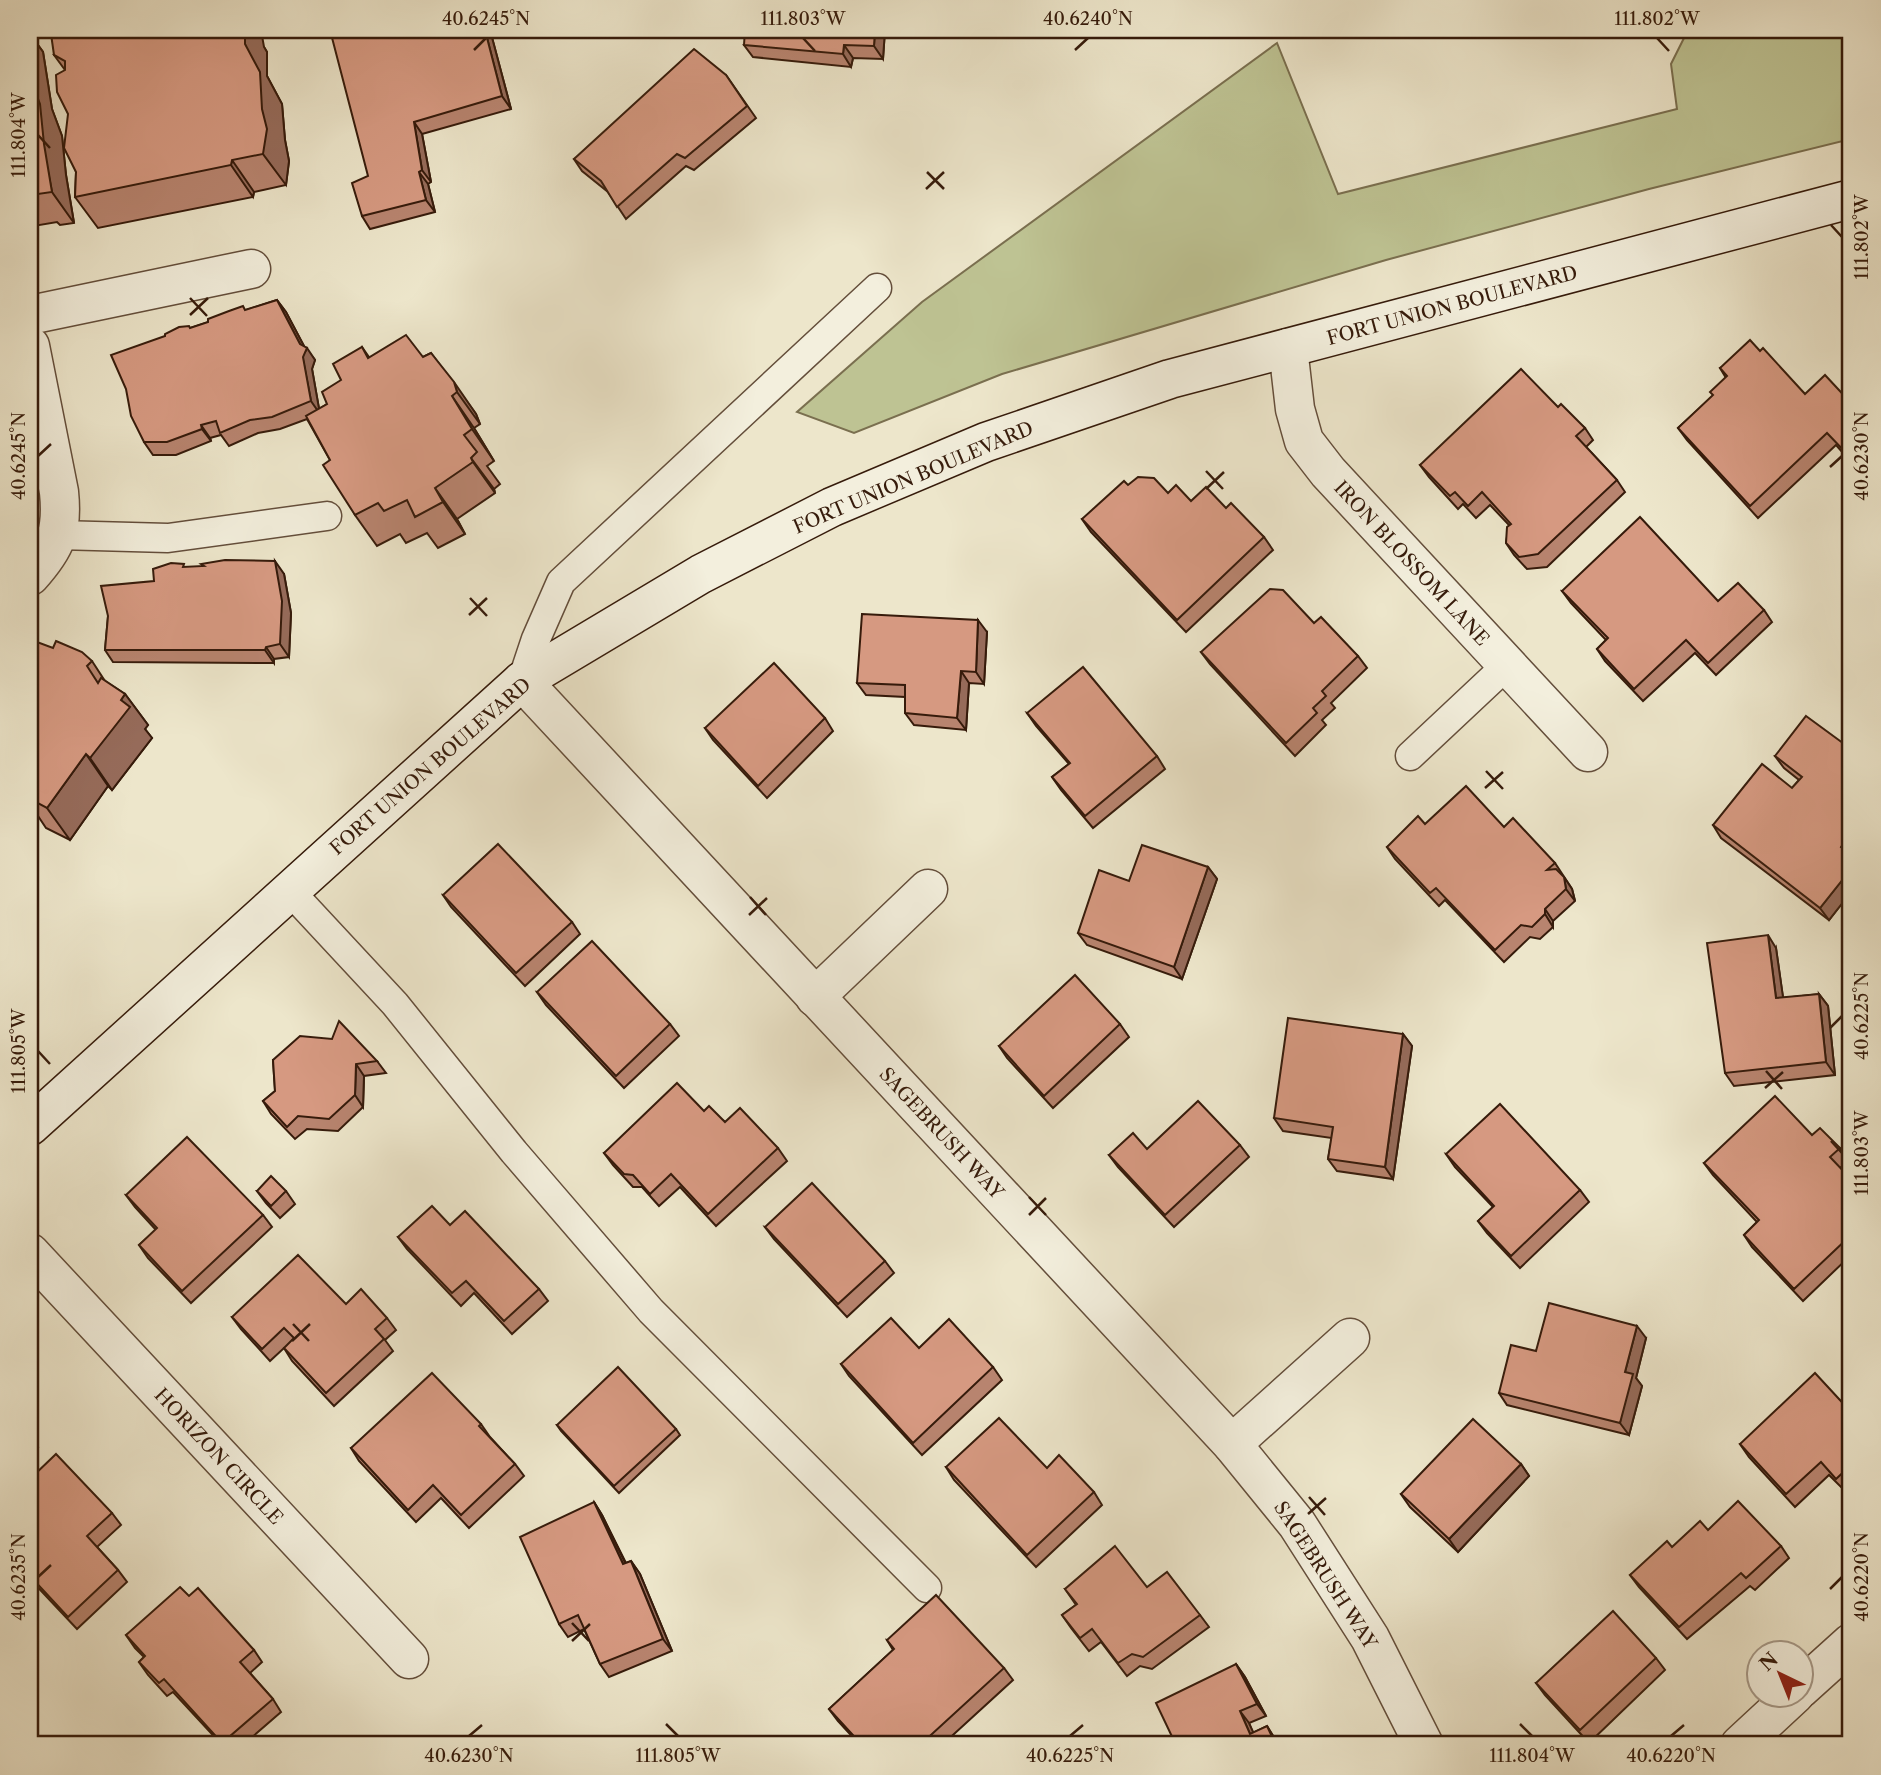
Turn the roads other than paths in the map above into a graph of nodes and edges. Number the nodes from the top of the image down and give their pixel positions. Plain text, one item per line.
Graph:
1 (1851, 200) edge
2 (251, 269) dead end
3 (877, 288) dead end
4 (30, 315) edge
5 (30, 346) edge
6 (1289, 348) junction
7 (327, 516) edge
8 (58, 535) junction
9 (30, 576) edge
10 (1507, 665) junction
11 (522, 681) junction
12 (1588, 752) dead end
13 (1410, 756) dead end
14 (928, 889) dead end
15 (289, 890) junction
16 (816, 997) junction
17 (30, 1126) edge
18 (30, 1253) edge
19 (1350, 1338) dead end
20 (1232, 1444) junction
21 (927, 1588) dead end
22 (1851, 1643) edge
23 (408, 1659) dead end
24 (1814, 1677) edge
25 (1781, 1708) edge
26 (1424, 1745) edge
27 (1740, 1745) edge

1 - 6 street, FORT UNION BOULEVARD
2 - 4 street
3 - 11 lane
5 - 8 street
6 - 10 street, IRON BLOSSOM LANE
6 - 11 street, FORT UNION BOULEVARD
7 - 8 lane
8 - 9 street
10 - 12 street, IRON BLOSSOM LANE
10 - 13 lane
11 - 15 street, FORT UNION BOULEVARD
11 - 16 street, SAGEBRUSH WAY
14 - 16 street
15 - 17 street, FORT UNION BOULEVARD
15 - 21 lane
16 - 20 street, SAGEBRUSH WAY
18 - 23 street, HORIZON CIRCLE
19 - 20 street
20 - 26 street, SAGEBRUSH WAY
22 - 24 street
25 - 27 street

